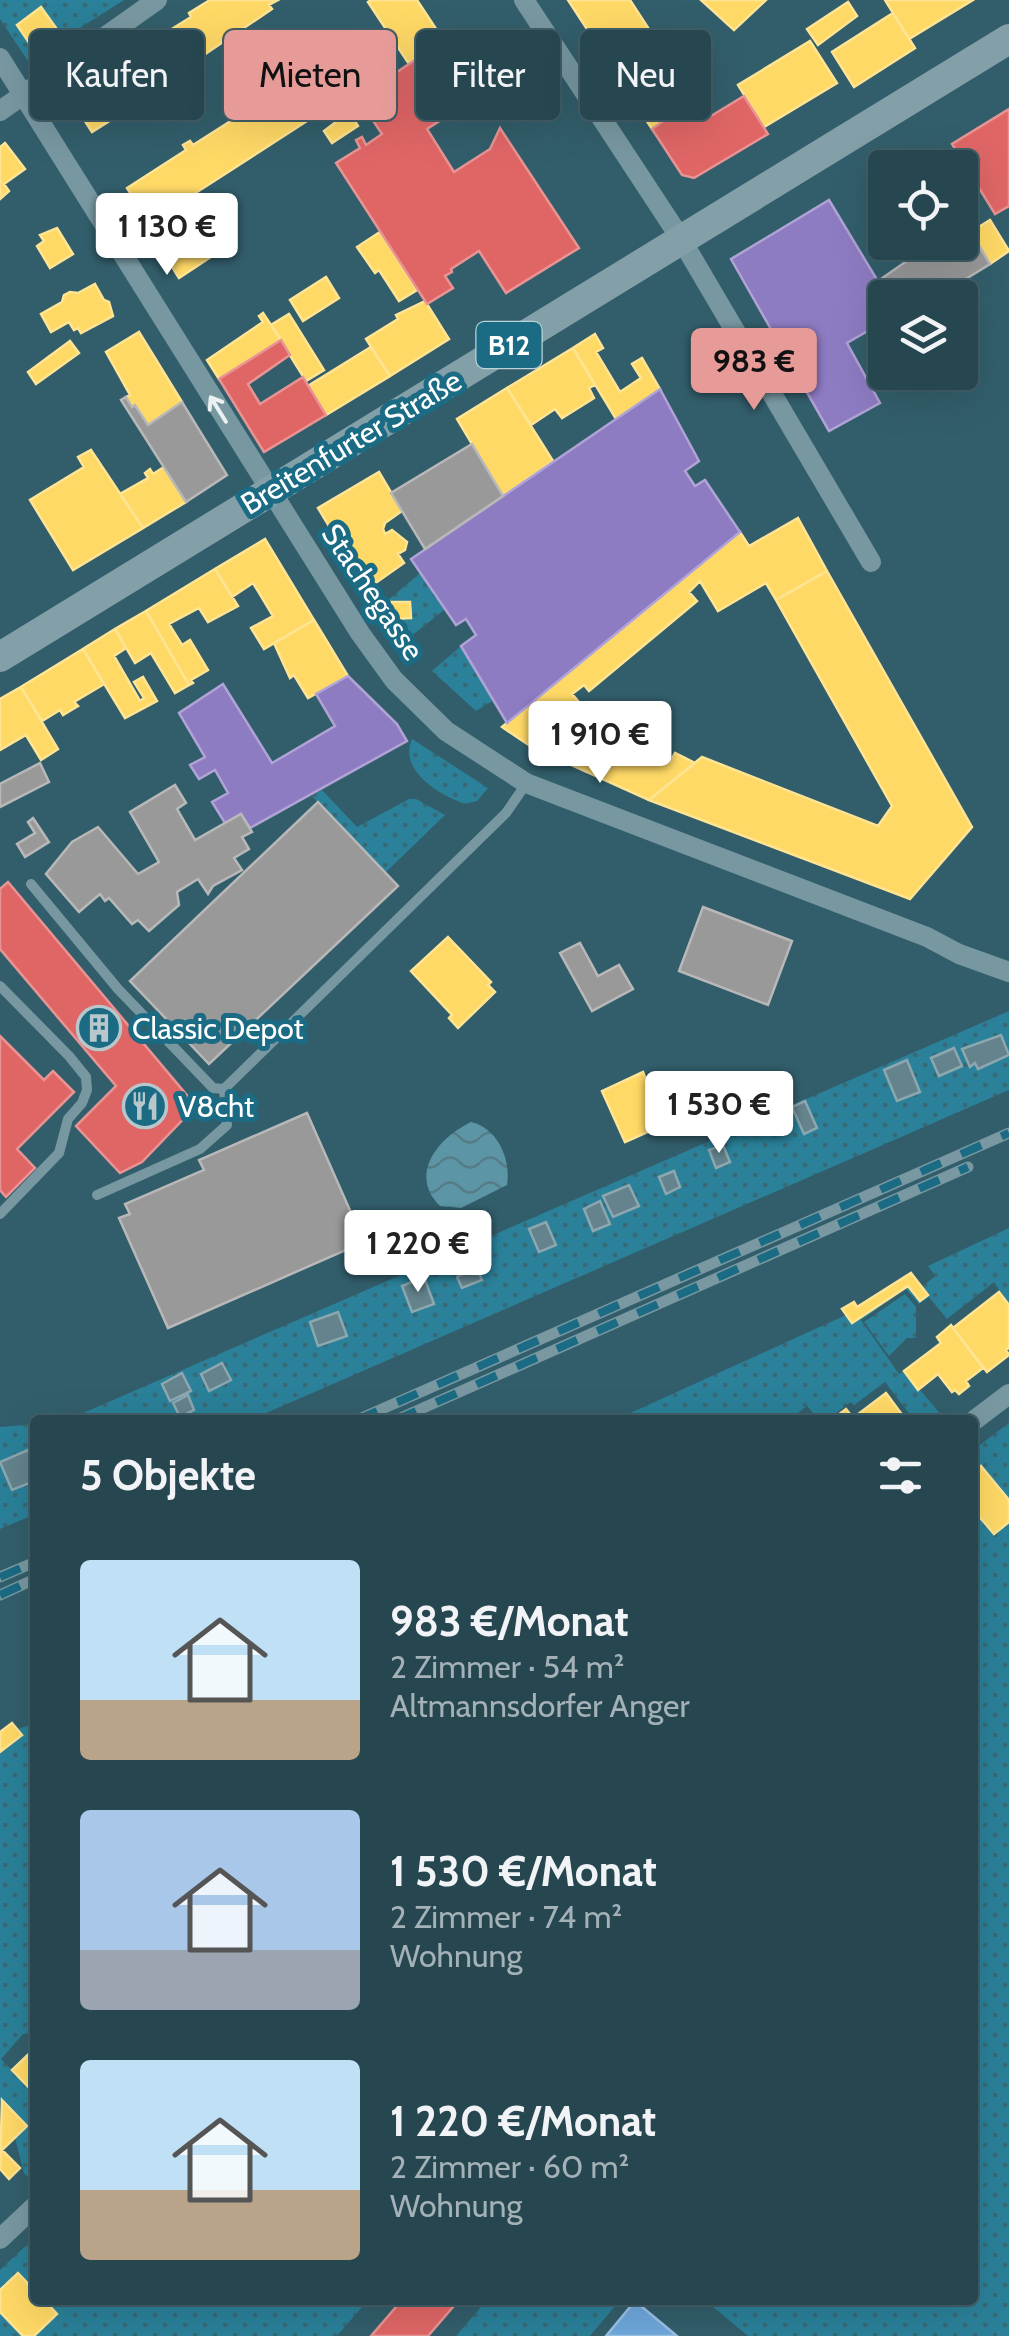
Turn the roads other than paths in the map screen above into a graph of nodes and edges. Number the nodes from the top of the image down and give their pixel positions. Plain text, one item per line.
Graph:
1 (158, 0) edge
2 (524, 0) edge
3 (1009, 40) edge
4 (0, 58) edge
5 (24, 92) junction
6 (0, 112) edge
7 (681, 239) junction
8 (270, 491) junction
9 (871, 562) dead end
10 (0, 657) edge
11 (526, 783) junction
12 (30, 884) dead end
13 (1009, 972) edge
14 (0, 986) edge
15 (224, 1088) junction
16 (97, 1195) dead end
17 (0, 1214) edge
18 (1009, 1394) edge
19 (978, 1417) edge
20 (30, 2211) edge
21 (0, 2239) edge

1 - 5 street
2 - 7 street
3 - 7 main road, Breitenfurter Straße / B12
4 - 5 street, Stachegasse
5 - 6 street
8 -> 5 street, Stachegasse
7 - 8 main road, Breitenfurter Straße / B12
7 - 9 street
8 - 10 main road, Breitenfurter Straße / B12
8 - 11 street, Stachegasse
11 - 13 street, Stachegasse
11 - 15 lane
12 - 15 lane
14 - 17 lane
15 - 16 lane
18 - 19 street
20 - 21 street

